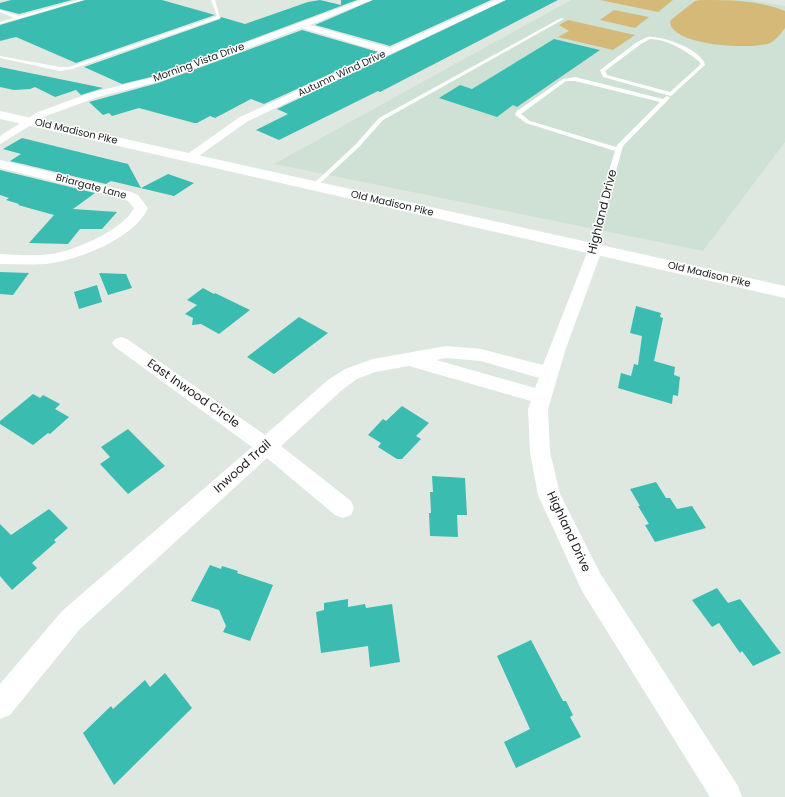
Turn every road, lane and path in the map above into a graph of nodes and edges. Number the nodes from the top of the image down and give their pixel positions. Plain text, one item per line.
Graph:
1 (82, 0) edge
2 (213, 0) edge
3 (368, 0) edge
4 (501, 0) edge
5 (0, 11) edge
6 (19, 18) junction
7 (562, 19) dead end
8 (0, 24) edge
9 (302, 25) junction
10 (390, 51) junction
11 (6, 52) dead end
12 (0, 56) edge
13 (671, 94) junction
14 (664, 102) junction
15 (0, 115) edge
16 (29, 122) junction
17 (0, 129) edge
18 (0, 141) edge
19 (619, 150) junction
20 (189, 157) junction
21 (0, 164) edge
22 (314, 186) junction
23 (595, 250) junction
24 (0, 259) edge
25 (785, 292) edge
26 (121, 343) dead end
27 (409, 359) junction
28 (549, 374) junction
29 (542, 397) junction
30 (266, 446) junction
31 (343, 508) dead end
32 (0, 705) edge
33 (727, 797) edge

1 - 6 lane
2 - 12 lane
3 - 9 street, Morning Vista Drive
4 - 10 street, Autumn Wind Drive
5 - 6 lane
6 - 8 lane
7 - 22 lane
9 - 10 street
9 - 16 street, Morning Vista Drive
10 - 20 street, Autumn Wind Drive
11 - 12 lane
13 - 13 lane, Highland Drive
13 - 14 lane, Highland Drive
14 - 19 lane, Highland Drive
14 - 19 lane
15 - 16 main road, Old Madison Pike
16 - 17 street
16 - 18 street
16 - 20 main road, Old Madison Pike
19 - 23 lane, Highland Drive
20 - 22 main road, Old Madison Pike
21 - 24 street, Briargate Lane
22 - 23 main road, Old Madison Pike
23 - 25 main road, Old Madison Pike
23 - 28 street, Highland Drive
26 - 30 street, East Inwood Circle
27 - 28 street
27 - 29 street, Inwood Trail
27 - 30 street, Inwood Trail
28 - 29 street, Highland Drive
29 - 33 street, Highland Drive
30 - 31 street, East Inwood Circle
30 - 32 street, Inwood Trail

